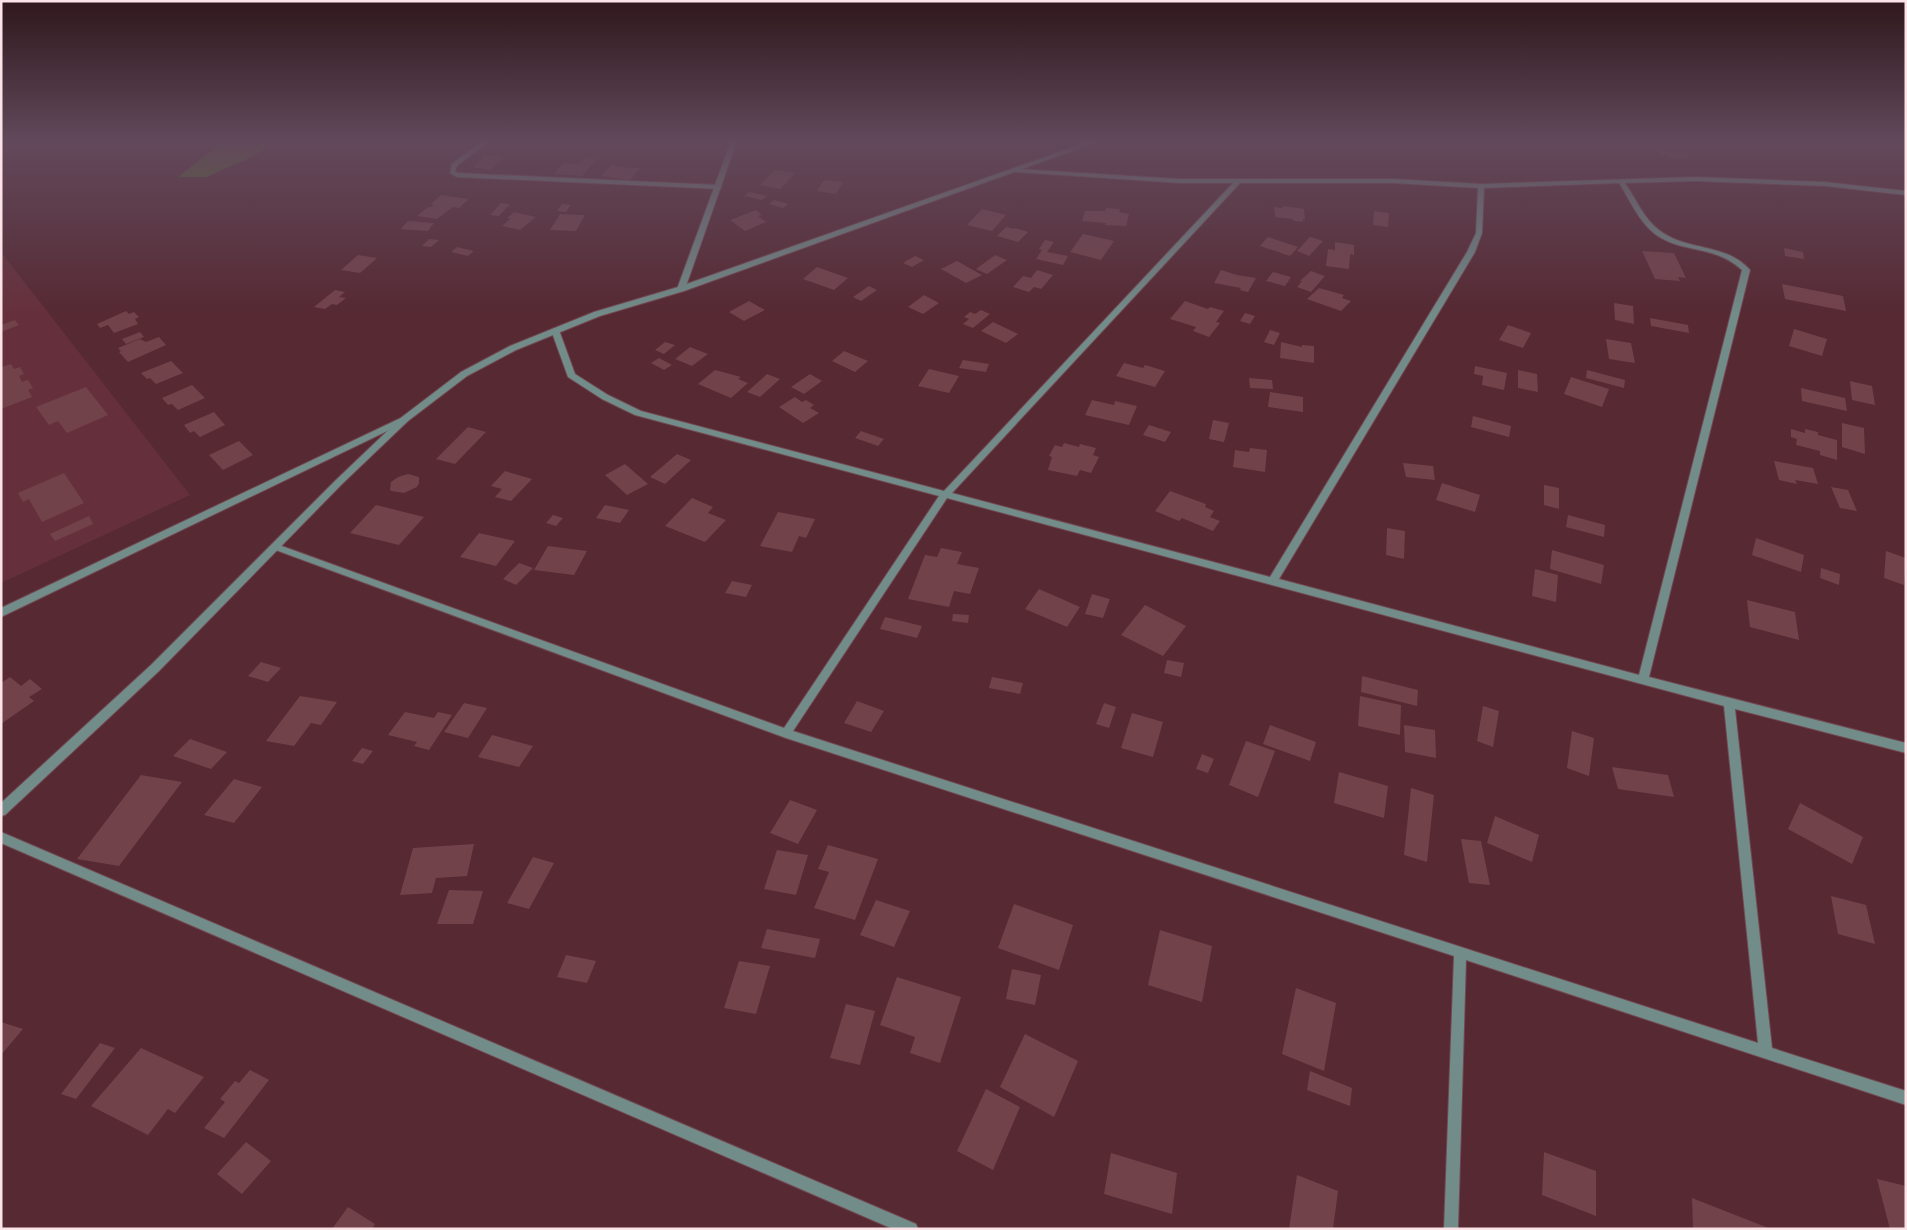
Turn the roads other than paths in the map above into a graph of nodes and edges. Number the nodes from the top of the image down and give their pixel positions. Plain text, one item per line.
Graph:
1 (714, 198) edge
2 (940, 198) edge
3 (1222, 198) edge
4 (1480, 198) edge
5 (1633, 198) edge
6 (681, 289) junction
7 (555, 330) junction
8 (405, 418) junction
9 (945, 495) junction
10 (276, 547) junction
11 (1272, 582) junction
12 (1, 613) edge
13 (1643, 680) junction
14 (1729, 703) junction
15 (786, 733) junction
16 (1906, 748) edge
17 (1, 811) edge
18 (1, 838) edge
19 (1460, 952) junction
20 (1766, 1052) junction
21 (1906, 1098) edge
22 (911, 1229) edge
23 (1451, 1229) edge

1 - 6 street
2 - 6 street
3 - 9 street
4 - 11 street
5 - 13 street
6 - 7 street
7 - 8 street
7 - 9 street
8 - 10 street
8 - 12 street
9 - 11 street
9 - 15 street
10 - 15 street
10 - 17 street
11 - 13 street
13 - 14 street
14 - 16 street
14 - 20 street
15 - 19 street
18 - 22 street
19 - 20 street
19 - 23 street
20 - 21 street

